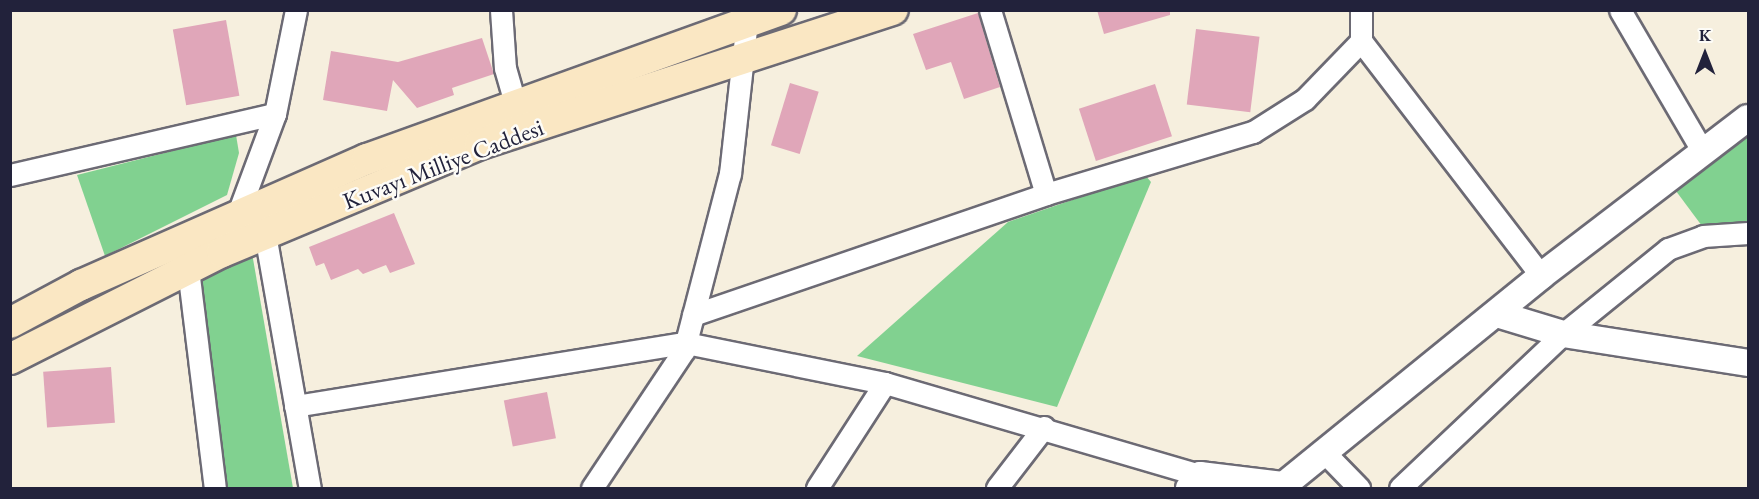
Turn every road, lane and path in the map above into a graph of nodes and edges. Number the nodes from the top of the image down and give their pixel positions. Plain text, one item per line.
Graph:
1 (296, 10) edge
2 (501, 10) edge
3 (781, 10) edge
4 (892, 10) edge
5 (990, 10) edge
6 (1361, 10) edge
7 (1620, 10) edge
8 (748, 15) edge
9 (1361, 41) junction
10 (741, 58) junction
11 (515, 102) junction
12 (275, 114) junction
13 (1749, 118) edge
14 (1703, 152) junction
15 (10, 175) edge
16 (1046, 194) junction
17 (237, 216) junction
18 (1749, 233) edge
19 (265, 234) junction
20 (188, 269) junction
21 (1541, 276) junction
22 (1497, 314) junction
23 (693, 315) junction
24 (10, 323) edge
25 (1563, 334) junction
26 (686, 343) junction
27 (10, 359) edge
28 (1749, 363) edge
29 (885, 383) junction
30 (295, 406) junction
31 (1044, 427) junction
32 (1325, 453) junction
33 (1195, 482) edge
34 (216, 489) edge
35 (310, 489) edge
36 (592, 489) edge
37 (817, 489) edge
38 (997, 489) edge
39 (1359, 489) edge
40 (1400, 489) edge

1 - 12 street
2 - 11 street
3 - 8 main road, Kuvayı Milliye Caddesi
4 - 10 main road, Kuvayı Milliye Caddesi
5 - 16 street
6 - 9 street
7 - 14 street
8 - 10 street
8 - 11 main road, Kuvayı Milliye Caddesi
9 - 16 street
9 - 21 street
10 - 19 main road, Kuvayı Milliye Caddesi
10 - 23 street
11 - 17 main road, Kuvayı Milliye Caddesi
12 - 15 street
12 - 17 street
13 - 14 street
14 - 21 street
16 - 23 street
17 - 24 main road, Kuvayı Milliye Caddesi
18 - 25 street
19 - 20 main road, Kuvayı Milliye Caddesi
19 - 30 street
20 - 27 main road, Kuvayı Milliye Caddesi
20 - 34 street
21 - 22 street
22 - 25 street
22 - 32 street
23 - 26 street
25 - 28 street
25 - 40 street
26 - 29 street
26 - 30 street
26 - 36 street
29 - 31 street
29 - 37 street
30 - 35 street
31 - 33 street
31 - 38 street
32 - 33 street
32 - 39 street

